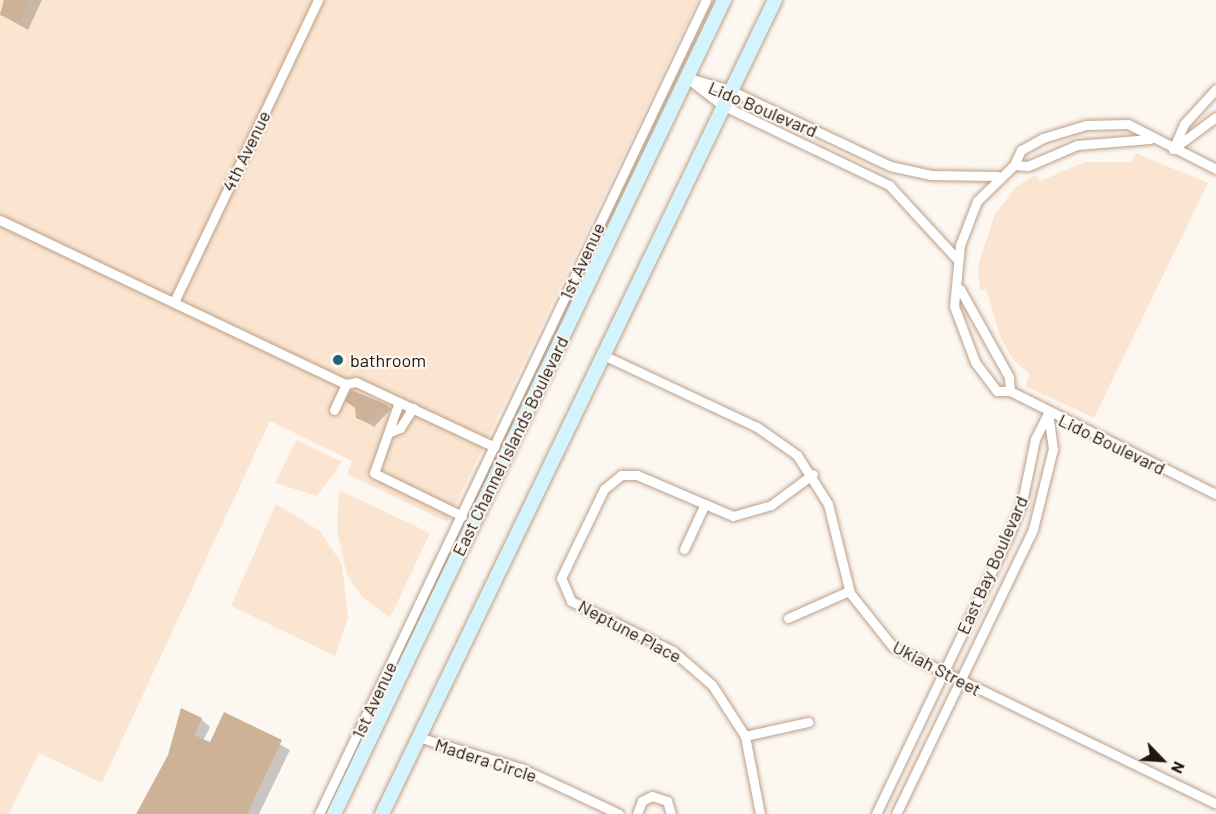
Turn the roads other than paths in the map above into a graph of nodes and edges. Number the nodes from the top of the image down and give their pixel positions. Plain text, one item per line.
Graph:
1 (318, 0) edge
2 (705, 0) edge
3 (724, 0) edge
4 (775, 0) edge
5 (687, 78) junction
6 (1216, 89) edge
7 (730, 90) junction
8 (722, 105) junction
9 (1216, 117) edge
10 (1149, 139) junction
11 (1173, 149) junction
12 (1014, 165) junction
13 (1216, 169) edge
14 (998, 176) junction
15 (0, 220) edge
16 (957, 259) junction
17 (960, 289) junction
18 (174, 302) junction
19 (601, 354) junction
20 (346, 384) junction
21 (1011, 391) junction
22 (399, 402) junction
23 (413, 408) junction
24 (334, 410) dead end
25 (1048, 413) junction
26 (390, 432) junction
27 (495, 447) junction
28 (813, 474) junction
29 (1216, 494) edge
30 (704, 506) junction
31 (462, 516) junction
32 (684, 549) dead end
33 (849, 591) junction
34 (789, 618) dead end
35 (943, 674) junction
36 (959, 681) junction
37 (808, 722) dead end
38 (745, 736) junction
39 (418, 737) junction
40 (1216, 804) edge
41 (319, 814) edge
42 (334, 814) edge
43 (382, 814) edge
44 (619, 814) edge
45 (637, 814) edge
46 (671, 814) edge
47 (760, 814) edge
48 (876, 814) edge
49 (896, 814) edge

1 - 18 street, 4th Avenue
2 - 27 street, 1st Avenue
3 - 5 main road, East Channel Islands Boulevard
4 - 7 main road
5 - 7 street, Lido Boulevard
5 - 8 street, Lido Boulevard
5 - 42 main road, East Channel Islands Boulevard
6 - 11 street
7 - 8 main road
7 - 14 street, Lido Boulevard
8 - 16 street, Lido Boulevard
8 - 19 main road
9 - 11 street
10 - 11 street
10 - 12 street
10 - 12 street
11 - 13 street
12 - 14 street
14 - 16 street, Lido Boulevard
15 - 18 street
16 - 17 street, Lido Boulevard
17 - 21 street, Lido Boulevard
17 - 21 street, Lido Boulevard
18 - 20 street
19 - 28 street, Ukiah Street
19 - 39 main road
20 - 22 street
20 - 24 street
21 - 25 street, Lido Boulevard
22 - 23 street
22 - 26 street
23 - 26 street
23 - 27 street
25 - 29 street, Lido Boulevard
25 - 35 street, East Bay Boulevard
25 - 36 street, East Bay Boulevard
26 - 31 street
27 - 31 street, 1st Avenue
28 - 30 street, Neptune Place
28 - 33 street, Ukiah Street
30 - 32 street
30 - 38 street, Neptune Place
31 - 41 street, 1st Avenue
33 - 34 street
33 - 35 street, Ukiah Street
35 - 36 street, Ukiah Street
35 - 48 street, East Bay Boulevard
36 - 40 street, Ukiah Street
36 - 49 street, East Bay Boulevard
37 - 38 street
38 - 47 street, Neptune Place
39 - 43 main road
39 - 44 street, Madera Circle
45 - 46 street

